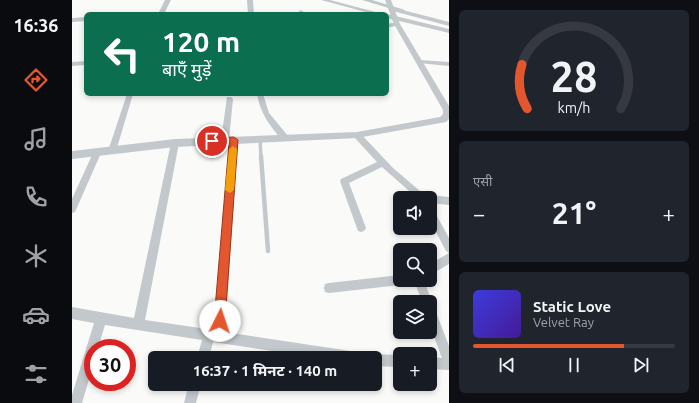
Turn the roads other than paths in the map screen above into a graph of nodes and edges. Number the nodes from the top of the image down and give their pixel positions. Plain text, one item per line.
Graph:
1 (168, 0) edge
2 (250, 0) edge
3 (324, 0) edge
4 (388, 0) edge
5 (162, 12) edge
6 (251, 12) edge
7 (372, 12) edge
8 (392, 15) edge
9 (84, 19) edge
10 (72, 20) edge
11 (449, 24) edge
12 (449, 31) edge
13 (420, 62) junction
14 (84, 63) edge
15 (72, 64) edge
16 (449, 64) edge
17 (129, 96) edge
18 (260, 96) edge
19 (229, 99) dead end
20 (446, 120) edge
21 (357, 135) junction
22 (285, 138) junction
23 (260, 139) junction
24 (229, 140) junction
25 (174, 143) junction
26 (112, 151) junction
27 (97, 153) junction
28 (72, 155) edge
29 (383, 163) junction
30 (415, 191) edge
31 (437, 200) edge
32 (449, 201) edge
33 (72, 209) edge
34 (437, 225) edge
35 (361, 228) dead end
36 (449, 248) edge
37 (268, 251) dead end
38 (449, 258) edge
39 (437, 266) edge
40 (393, 281) edge
41 (329, 288) dead end
42 (72, 313) edge
43 (101, 319) junction
44 (138, 325) junction
45 (437, 329) edge
46 (214, 335) junction
47 (206, 351) edge
48 (313, 351) edge
49 (382, 360) edge
50 (393, 361) edge
51 (449, 361) edge
52 (437, 363) edge
53 (449, 364) edge
54 (194, 391) edge
55 (76, 403) edge
56 (190, 403) edge

1 - 5 street
2 - 6 street
3 - 7 street
4 - 8 street
8 - 11 street
8 - 12 street
8 - 13 street
9 - 10 street
13 - 16 street
13 - 20 street
14 - 15 street
17 - 26 street
18 - 22 street
19 - 24 street
20 - 21 street
21 - 22 street
21 - 29 street
22 - 23 street
23 - 24 street
23 - 37 lane
24 - 25 street
24 - 46 street
25 - 26 street
25 - 44 street
26 - 27 street
27 - 28 street
27 - 33 street
29 - 30 street
29 - 35 street
31 - 32 street
34 - 36 street
38 - 39 street
40 - 41 street
42 - 43 street
43 - 44 street
43 - 55 street
44 - 46 street
45 - 51 street
46 - 47 street
46 - 48 street
49 - 50 street
52 - 53 street
54 - 56 street

